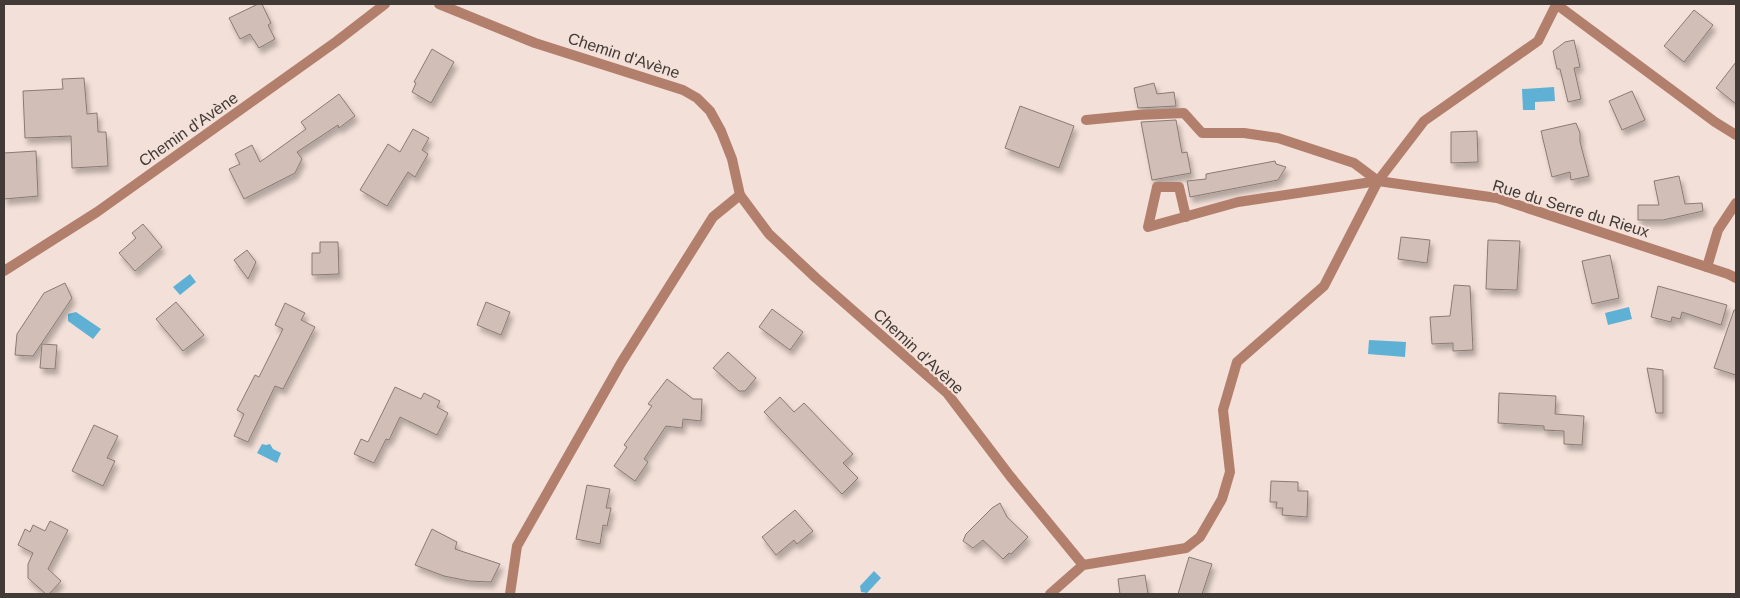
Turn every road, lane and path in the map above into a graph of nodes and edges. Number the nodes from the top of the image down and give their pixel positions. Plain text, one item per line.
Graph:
1 (385, 4) edge
2 (439, 4) edge
3 (1556, 4) edge
4 (1086, 120) dead end
5 (1736, 135) edge
6 (1378, 181) junction
7 (740, 195) junction
8 (1736, 202) edge
9 (1186, 218) junction
10 (1707, 267) junction
11 (4, 272) edge
12 (1736, 278) edge
13 (1083, 564) junction
14 (510, 594) edge
15 (1050, 594) edge

1 - 11 street, Chemin d'Avène
2 - 7 street, Chemin d'Avène
3 - 5 street
3 - 6 street
4 - 6 street
6 - 9 street, Rue du Serre du Rieux
6 - 10 street, Rue du Serre du Rieux
6 - 13 street
7 - 13 street, Chemin d'Avène
7 - 14 street
8 - 10 street
9 - 9 street, Rue du Serre du Rieux
10 - 12 street, Rue du Serre du Rieux
13 - 15 street

